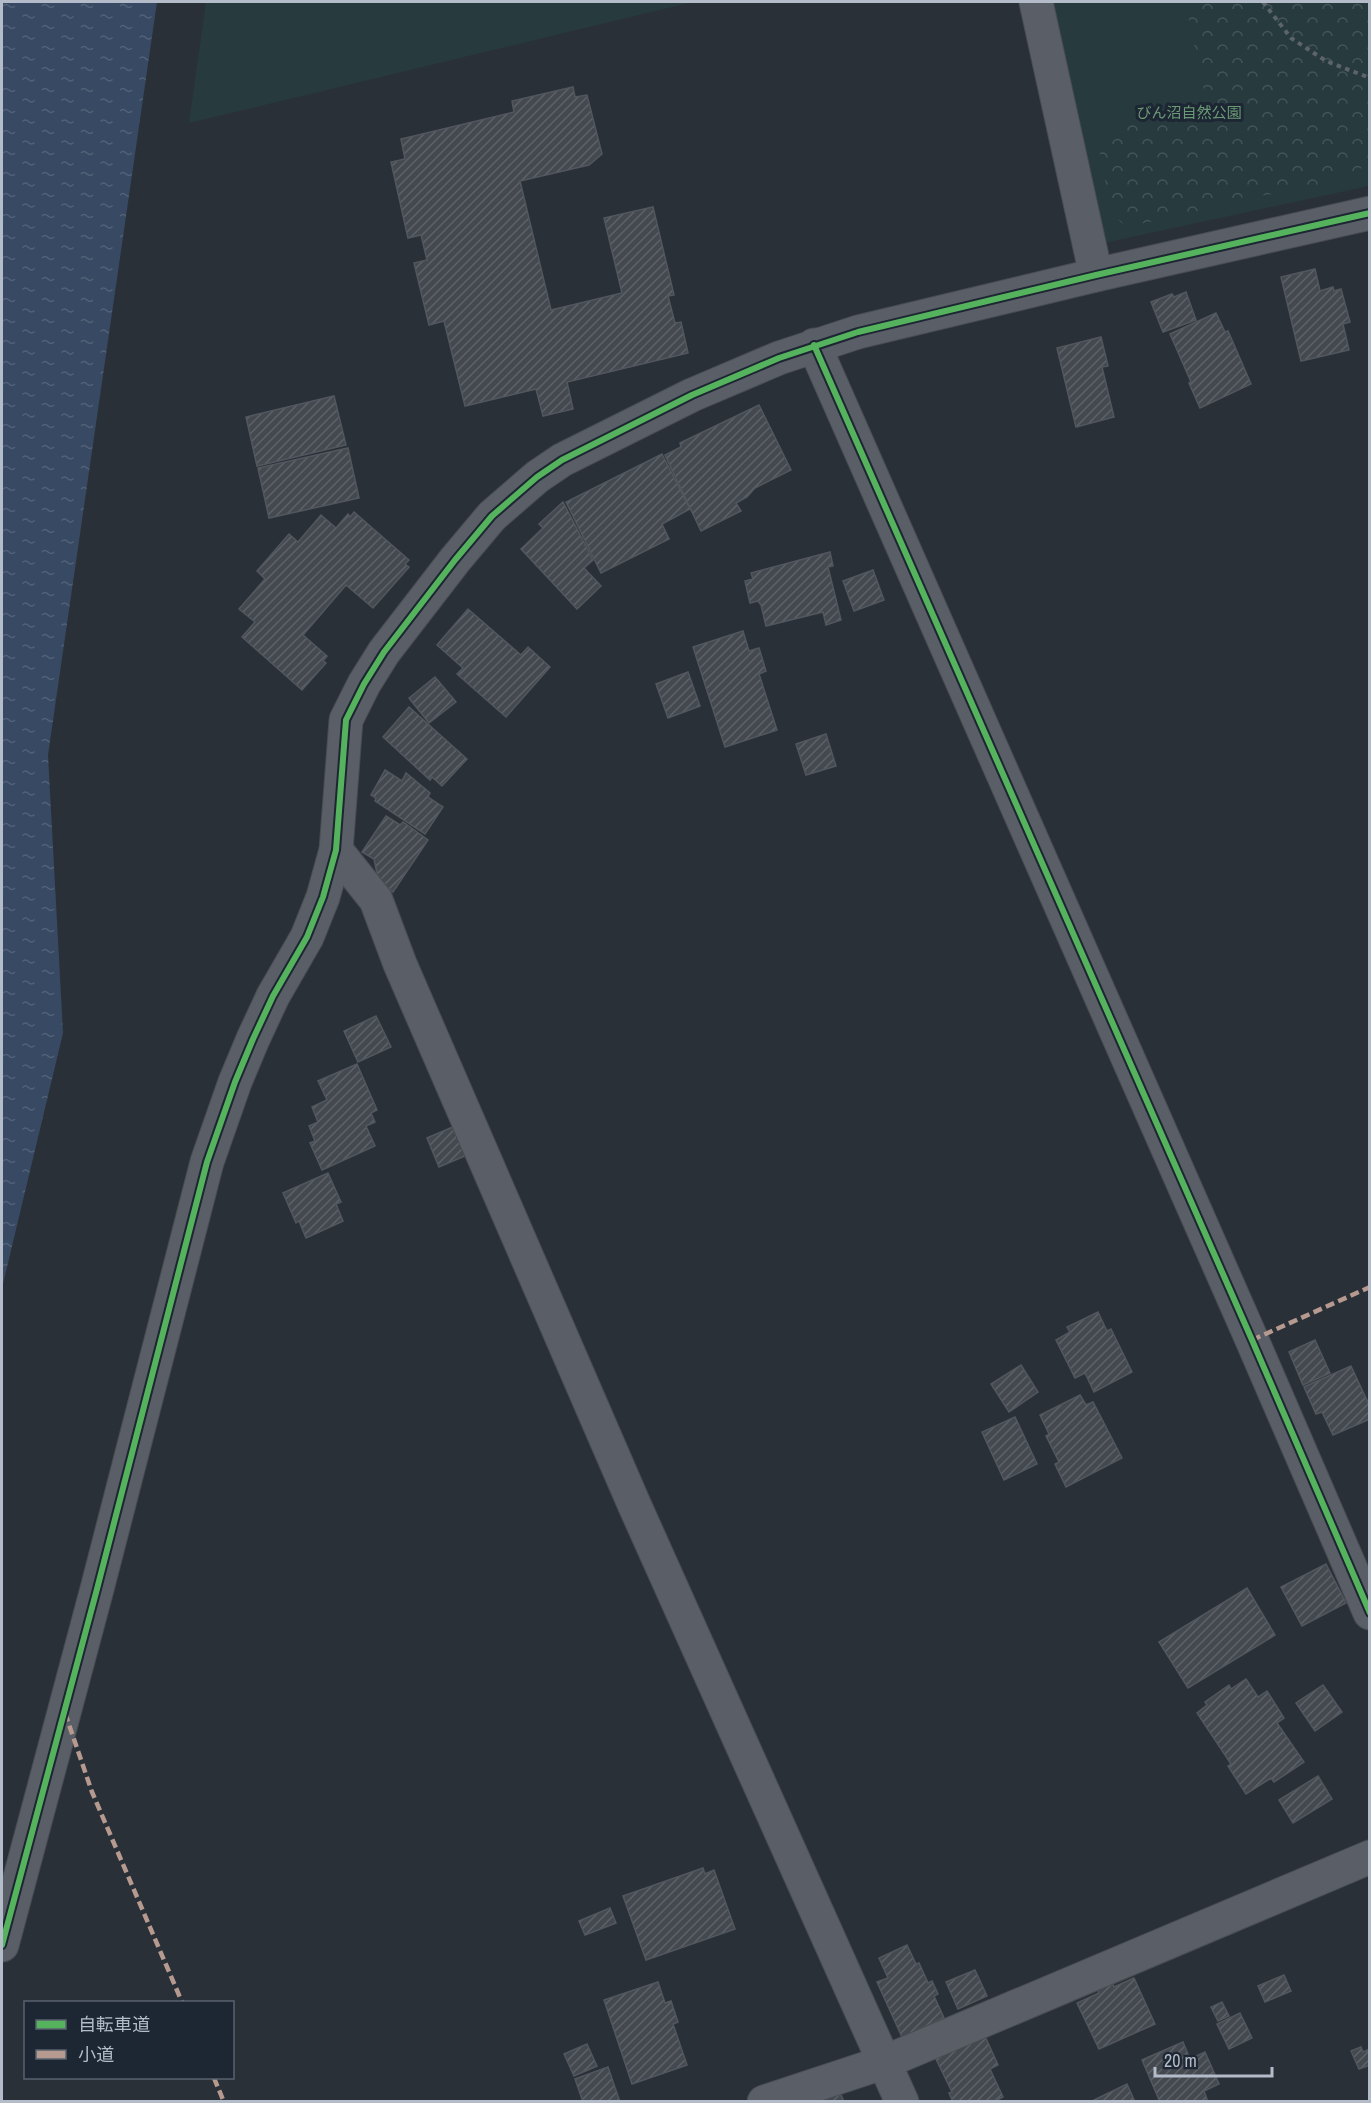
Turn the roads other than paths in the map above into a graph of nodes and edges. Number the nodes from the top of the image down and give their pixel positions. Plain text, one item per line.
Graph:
1 (1036, 2) edge
2 (1370, 213) edge
3 (1096, 274) junction
4 (814, 345) junction
5 (336, 850) junction
6 (1370, 1612) edge
7 (1370, 1857) edge
8 (2, 1945) edge
9 (885, 2062) junction
10 (764, 2102) edge
11 (902, 2102) edge

1 - 3 street
2 - 3 street
3 - 4 street
4 - 5 street
4 - 6 street
5 - 8 street
5 - 9 street
7 - 9 street
9 - 10 street
9 - 11 street

